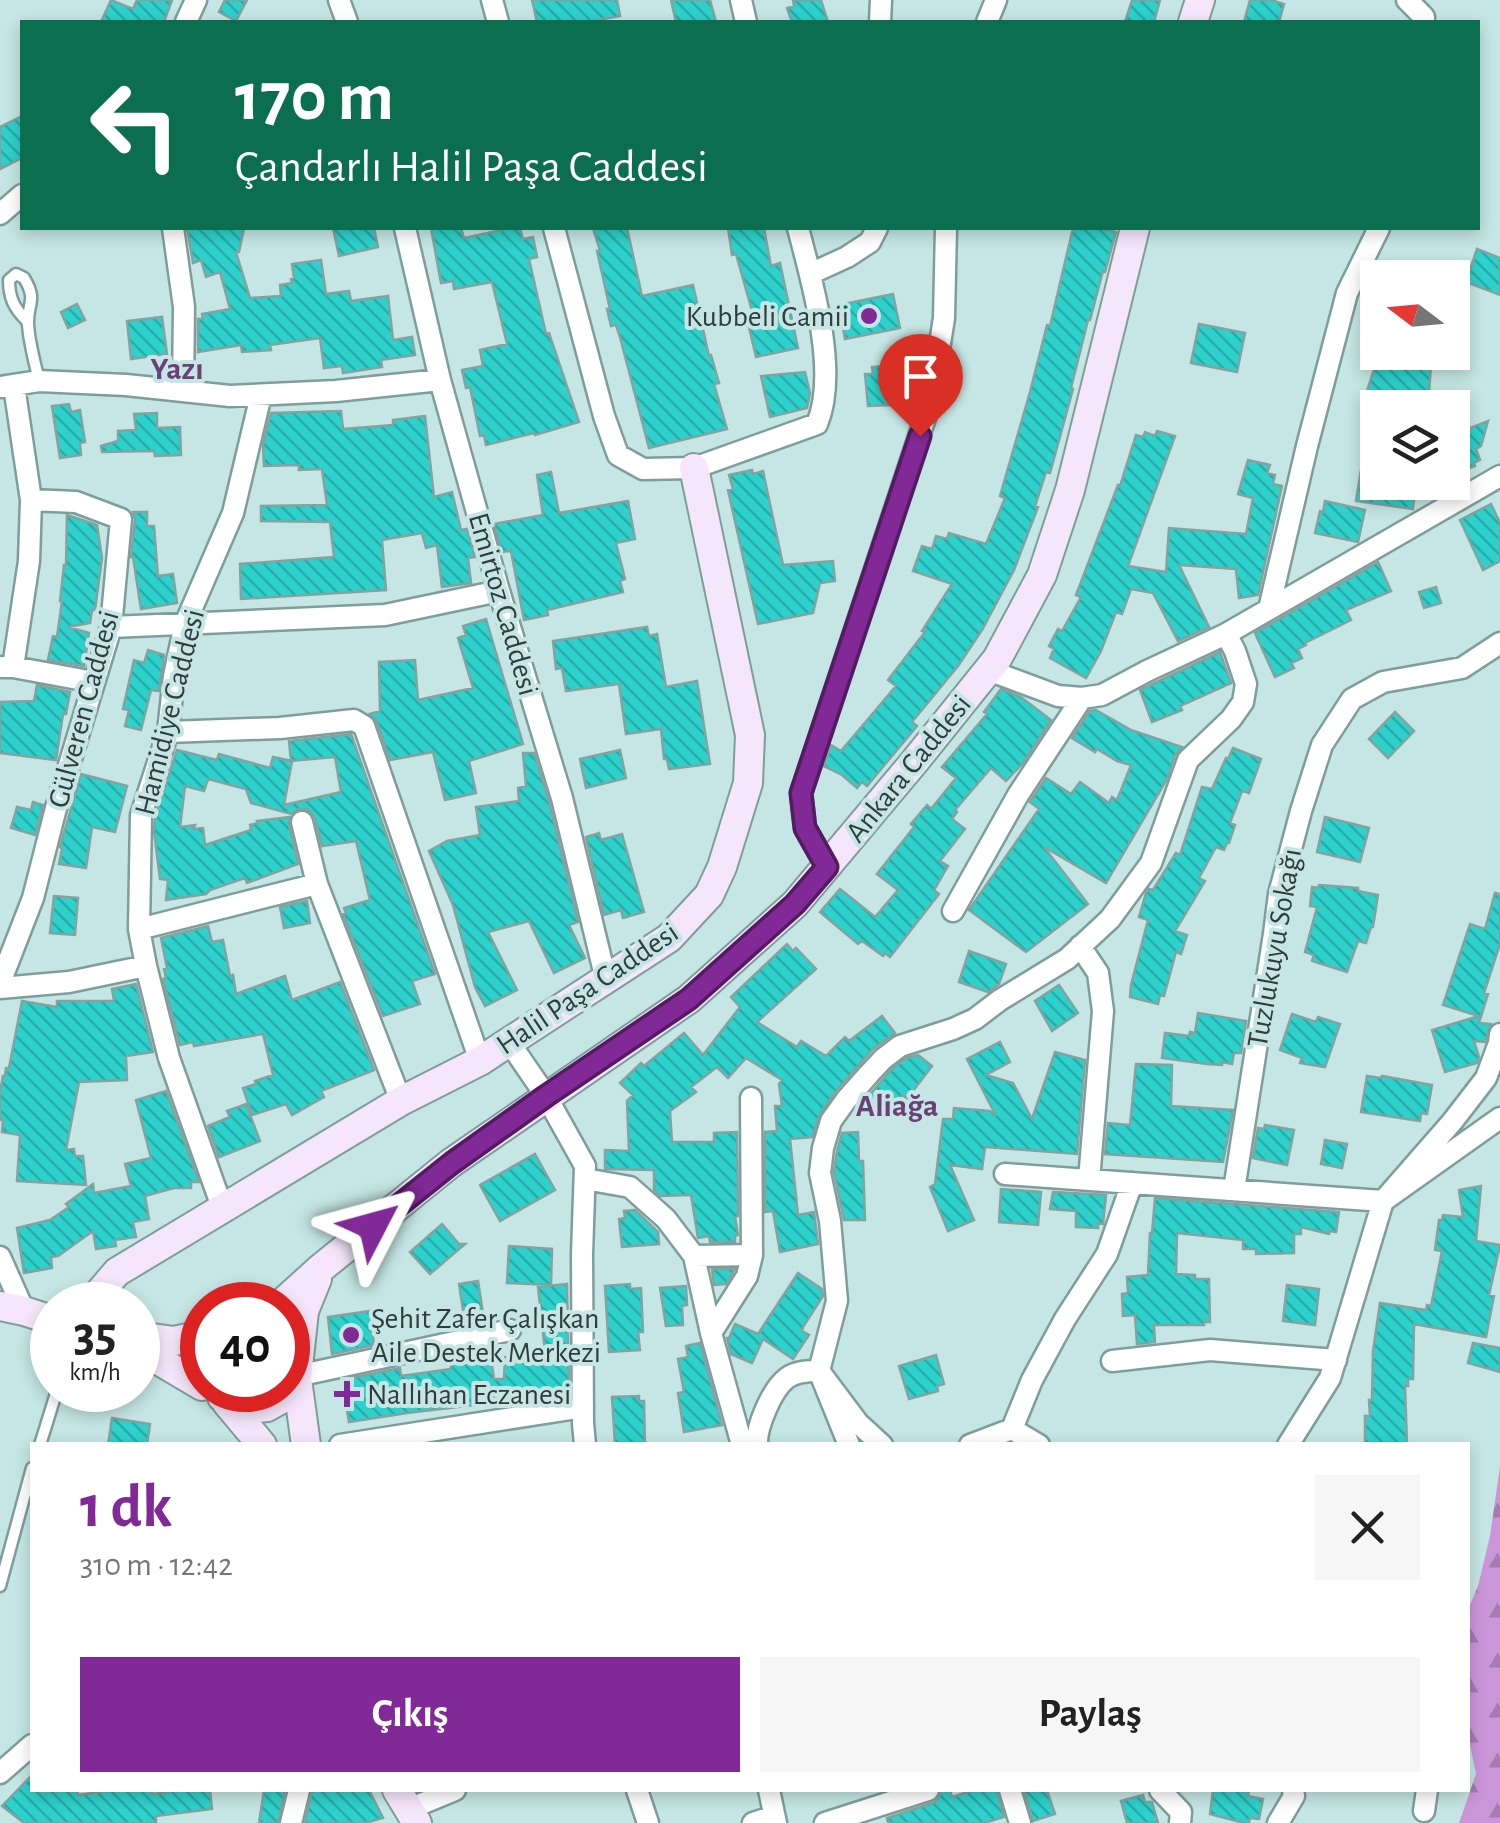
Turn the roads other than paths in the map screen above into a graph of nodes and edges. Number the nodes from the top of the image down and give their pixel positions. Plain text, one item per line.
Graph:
1 (1407, 0) edge
2 (1424, 20) edge
3 (20, 197) edge
4 (0, 214) edge
5 (174, 230) edge
6 (405, 230) edge
7 (555, 230) edge
8 (799, 230) edge
9 (876, 230) edge
10 (946, 230) edge
11 (1135, 230) edge
12 (1377, 230) edge
13 (810, 274) junction
14 (28, 321) dead end
15 (440, 380) junction
16 (39, 381) junction
17 (7, 387) edge
18 (183, 391) junction
19 (261, 394) junction
20 (694, 468) junction
21 (1500, 476) edge
22 (31, 500) junction
23 (499, 591) junction
24 (1270, 609) junction
25 (186, 624) junction
26 (111, 626) junction
27 (1226, 634) junction
28 (1500, 643) edge
29 (7, 667) edge
30 (988, 670) junction
31 (94, 682) junction
32 (1082, 698) junction
33 (168, 732) junction
34 (302, 822) dead end
35 (827, 867) junction
36 (317, 884) junction
37 (953, 911) dead end
38 (139, 930) junction
39 (1080, 946) junction
40 (146, 966) junction
41 (606, 980) junction
42 (0, 986) edge
43 (1500, 1034) edge
44 (509, 1042) junction
45 (480, 1060) junction
46 (546, 1096) junction
47 (751, 1098) dead end
48 (401, 1101) junction
49 (1500, 1118) edge
50 (1005, 1174) dead end
51 (585, 1179) junction
52 (1089, 1180) junction
53 (1132, 1183) junction
54 (1234, 1190) junction
55 (1383, 1201) junction
56 (222, 1207) junction
57 (752, 1255) junction
58 (0, 1256) edge
59 (694, 1256) junction
60 (321, 1268) junction
61 (109, 1282) edge
62 (305, 1282) edge
63 (310, 1296) edge
64 (12, 1308) edge
65 (510, 1330) dead end
66 (711, 1333) junction
67 (1336, 1360) junction
68 (1112, 1361) dead end
69 (820, 1371) junction
70 (310, 1373) edge
71 (582, 1407) junction
72 (50, 1412) edge
73 (233, 1412) edge
74 (302, 1412) edge
75 (1012, 1428) junction
76 (41, 1442) edge
77 (259, 1442) edge
78 (306, 1442) edge
79 (359, 1442) edge
80 (585, 1442) edge
81 (741, 1442) edge
82 (756, 1442) edge
83 (848, 1442) edge
84 (879, 1442) edge
85 (977, 1442) edge
86 (1034, 1442) edge
87 (1290, 1442) edge
88 (30, 1475) edge
89 (0, 1586) edge
90 (30, 1747) edge
91 (0, 1772) edge
92 (299, 1792) edge
93 (449, 1792) edge
94 (637, 1792) edge
95 (769, 1792) edge
96 (922, 1792) edge
97 (1011, 1792) edge
98 (1162, 1792) edge
99 (1293, 1792) edge
100 (408, 1807) edge
101 (775, 1820) edge
102 (291, 1823) edge
103 (648, 1823) edge
104 (753, 1823) edge
105 (825, 1823) edge
106 (1020, 1823) edge
107 (1180, 1823) edge
108 (1278, 1823) edge

1 - 2 street
3 - 4 street
5 - 18 street
6 - 15 street, Emirtoz Caddesi
7 - 20 street
8 - 13 street
9 - 13 street
10 - 35 street
11 - 30 street, Ankara Caddesi
12 - 24 street
13 - 20 street
14 - 16 lane
15 - 19 street
15 - 23 street, Emirtoz Caddesi
16 - 17 street
16 - 18 street
17 - 22 street
18 - 19 street
19 - 25 street, Hamidiye Caddesi
20 - 41 street, Halil Paşa Caddesi
21 - 24 street
22 - 26 street, Gülveren Caddesi
22 - 29 street
23 - 25 street
23 - 41 street, Emirtoz Caddesi
24 - 27 street
25 - 26 street
25 - 33 street, Hamidiye Caddesi
26 - 31 street, Gülveren Caddesi
27 - 32 street
27 - 39 street
28 - 54 street, Tuzlukuyu Sokağı
29 - 31 street
30 - 32 street
30 - 35 street, Ankara Caddesi
31 - 42 street, Gülveren Caddesi
32 - 37 street
33 - 38 street, Hamidiye Caddesi
33 - 45 street
34 - 36 street
35 - 46 street, Ankara Caddesi
36 - 38 street
36 - 48 street
38 - 40 street, Hamidiye Caddesi
39 - 52 street
39 - 69 street
40 - 42 street
40 - 56 street, Hamidiye Caddesi
41 - 44 street, Halil Paşa Caddesi
43 - 55 street
44 - 45 street, Halil Paşa Caddesi
44 - 46 street
45 - 48 street, Halil Paşa Caddesi
46 - 51 street
46 - 60 street, Ankara Caddesi
47 - 57 street
48 - 56 street, Halil Paşa Caddesi
49 - 55 street
50 - 52 street
51 - 59 street
51 - 71 street
52 - 53 street
53 - 54 street
53 - 75 street
54 - 55 street
55 - 67 street
56 - 61 street, Halil Paşa Caddesi
57 - 59 street
57 - 66 street
58 - 64 street
59 - 66 street
60 - 62 street, Ankara Caddesi
60 - 63 street
65 - 70 street
66 - 81 street
67 - 68 street
67 - 87 street
69 - 82 street
69 - 83 street
69 - 84 street
71 - 79 street
71 - 80 street
72 - 76 lane
73 - 77 street
74 - 78 street
75 - 85 street
75 - 86 street
88 - 89 lane
90 - 91 street
92 - 102 street
93 - 100 street
94 - 103 street
95 - 101 street
96 - 105 street
97 - 106 street
98 - 107 street
99 - 108 street
101 - 104 street

